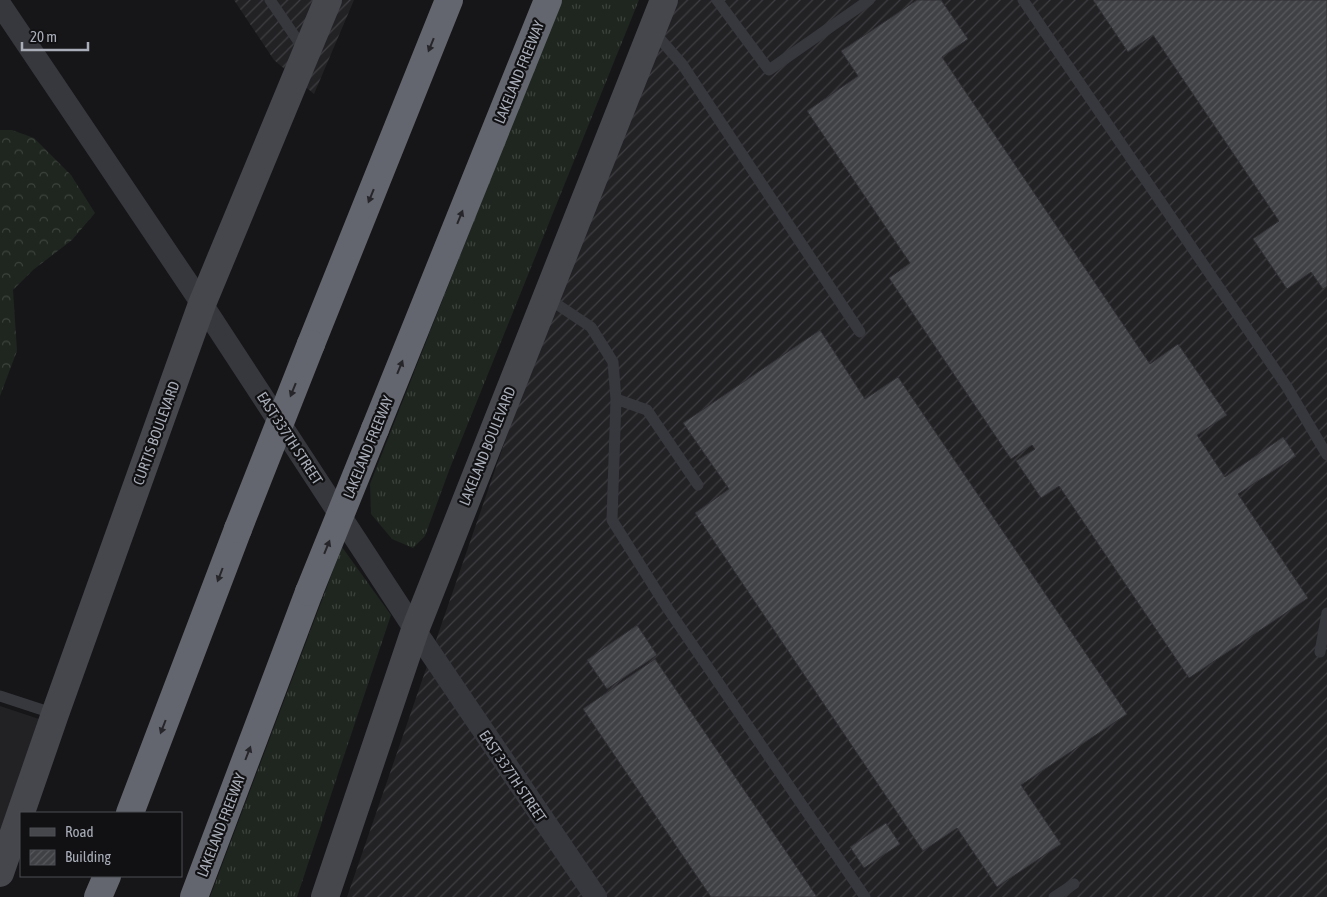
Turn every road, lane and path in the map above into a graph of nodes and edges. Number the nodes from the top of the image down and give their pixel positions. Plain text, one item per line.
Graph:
1 (270, 0) edge
2 (328, 0) edge
3 (449, 0) edge
4 (548, 0) edge
5 (664, 0) edge
6 (717, 0) edge
7 (869, 0) edge
8 (1024, 0) edge
9 (0, 4) edge
10 (652, 30) junction
11 (306, 53) junction
12 (546, 297) junction
13 (202, 304) junction
14 (860, 332) dead end
15 (616, 399) junction
16 (1327, 455) edge
17 (698, 484) dead end
18 (1327, 613) edge
19 (415, 630) junction
20 (1320, 652) dead end
21 (0, 696) edge
22 (55, 714) junction
23 (21, 812) edge
24 (130, 812) edge
25 (20, 815) edge
26 (0, 873) edge
27 (106, 877) edge
28 (1074, 884) dead end
29 (98, 897) edge
30 (194, 897) edge
31 (325, 897) edge
32 (596, 897) edge
33 (865, 897) edge
34 (1054, 897) edge

1 - 11 lane
2 - 11 street, CURTIS BOULEVARD
3 -> 24 highway, bridge
30 -> 4 highway, LAKELAND FREEWAY, bridge
5 - 10 street, LAKELAND BOULEVARD
6 - 7 lane
8 - 16 lane
9 - 13 street, EAST 337TH STREET
10 - 12 street, LAKELAND BOULEVARD
10 - 14 lane
11 - 13 street, CURTIS BOULEVARD
12 - 15 lane
12 - 19 street, LAKELAND BOULEVARD
13 - 19 street, EAST 337TH STREET
13 - 22 street, CURTIS BOULEVARD
15 - 17 lane
15 - 33 lane
18 - 20 lane
19 - 31 street, LAKELAND BOULEVARD
19 - 32 street, EAST 337TH STREET
21 - 22 lane
22 - 23 street, CURTIS BOULEVARD
25 - 26 street, CURTIS BOULEVARD
27 - 29 highway
28 - 34 lane

